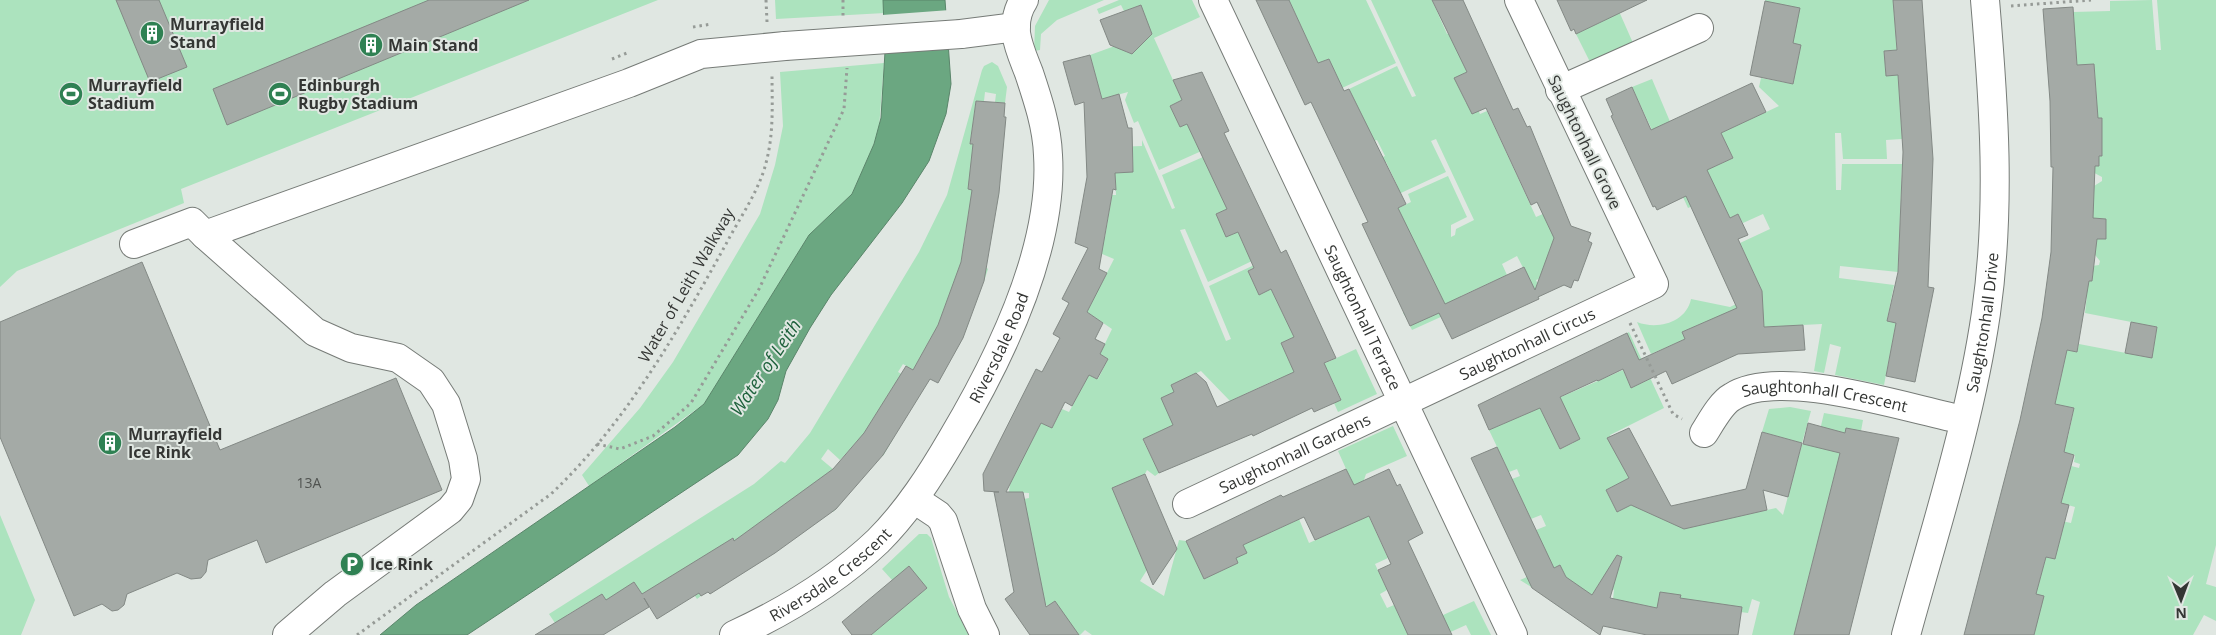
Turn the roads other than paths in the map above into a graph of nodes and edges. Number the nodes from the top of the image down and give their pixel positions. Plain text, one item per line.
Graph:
1 (1024, 0) edge
2 (1213, 0) edge
3 (1518, 0) edge
4 (1986, 4) edge
5 (1016, 27) junction
6 (1699, 28) dead end
7 (1560, 90) junction
8 (205, 235) junction
9 (134, 244) dead end
10 (1654, 284) joint
11 (1401, 402) junction
12 (1964, 420) junction
13 (1704, 433) road end
14 (914, 499) junction
15 (1187, 504) dead end
16 (282, 631) edge
17 (734, 635) edge
18 (985, 635) edge
19 (1513, 635) edge
20 (1906, 635) edge

1 - 5 street
2 - 11 street, Saughtonhall Terrace
3 - 7 street, Saughtonhall Grove
4 - 12 street, Saughtonhall Drive
5 - 8 street, bridge
5 - 14 street, Riversdale Road
6 - 7 street
7 - 10 street, Saughtonhall Grove
8 - 9 street
8 - 16 street
10 - 11 street, Saughtonhall Circus
11 - 15 street, Saughtonhall Gardens
11 - 19 street, Saughtonhall Terrace
12 - 13 street, Saughtonhall Crescent
12 - 20 street, Saughtonhall Drive
14 - 17 street, Riversdale Crescent
14 - 18 street

